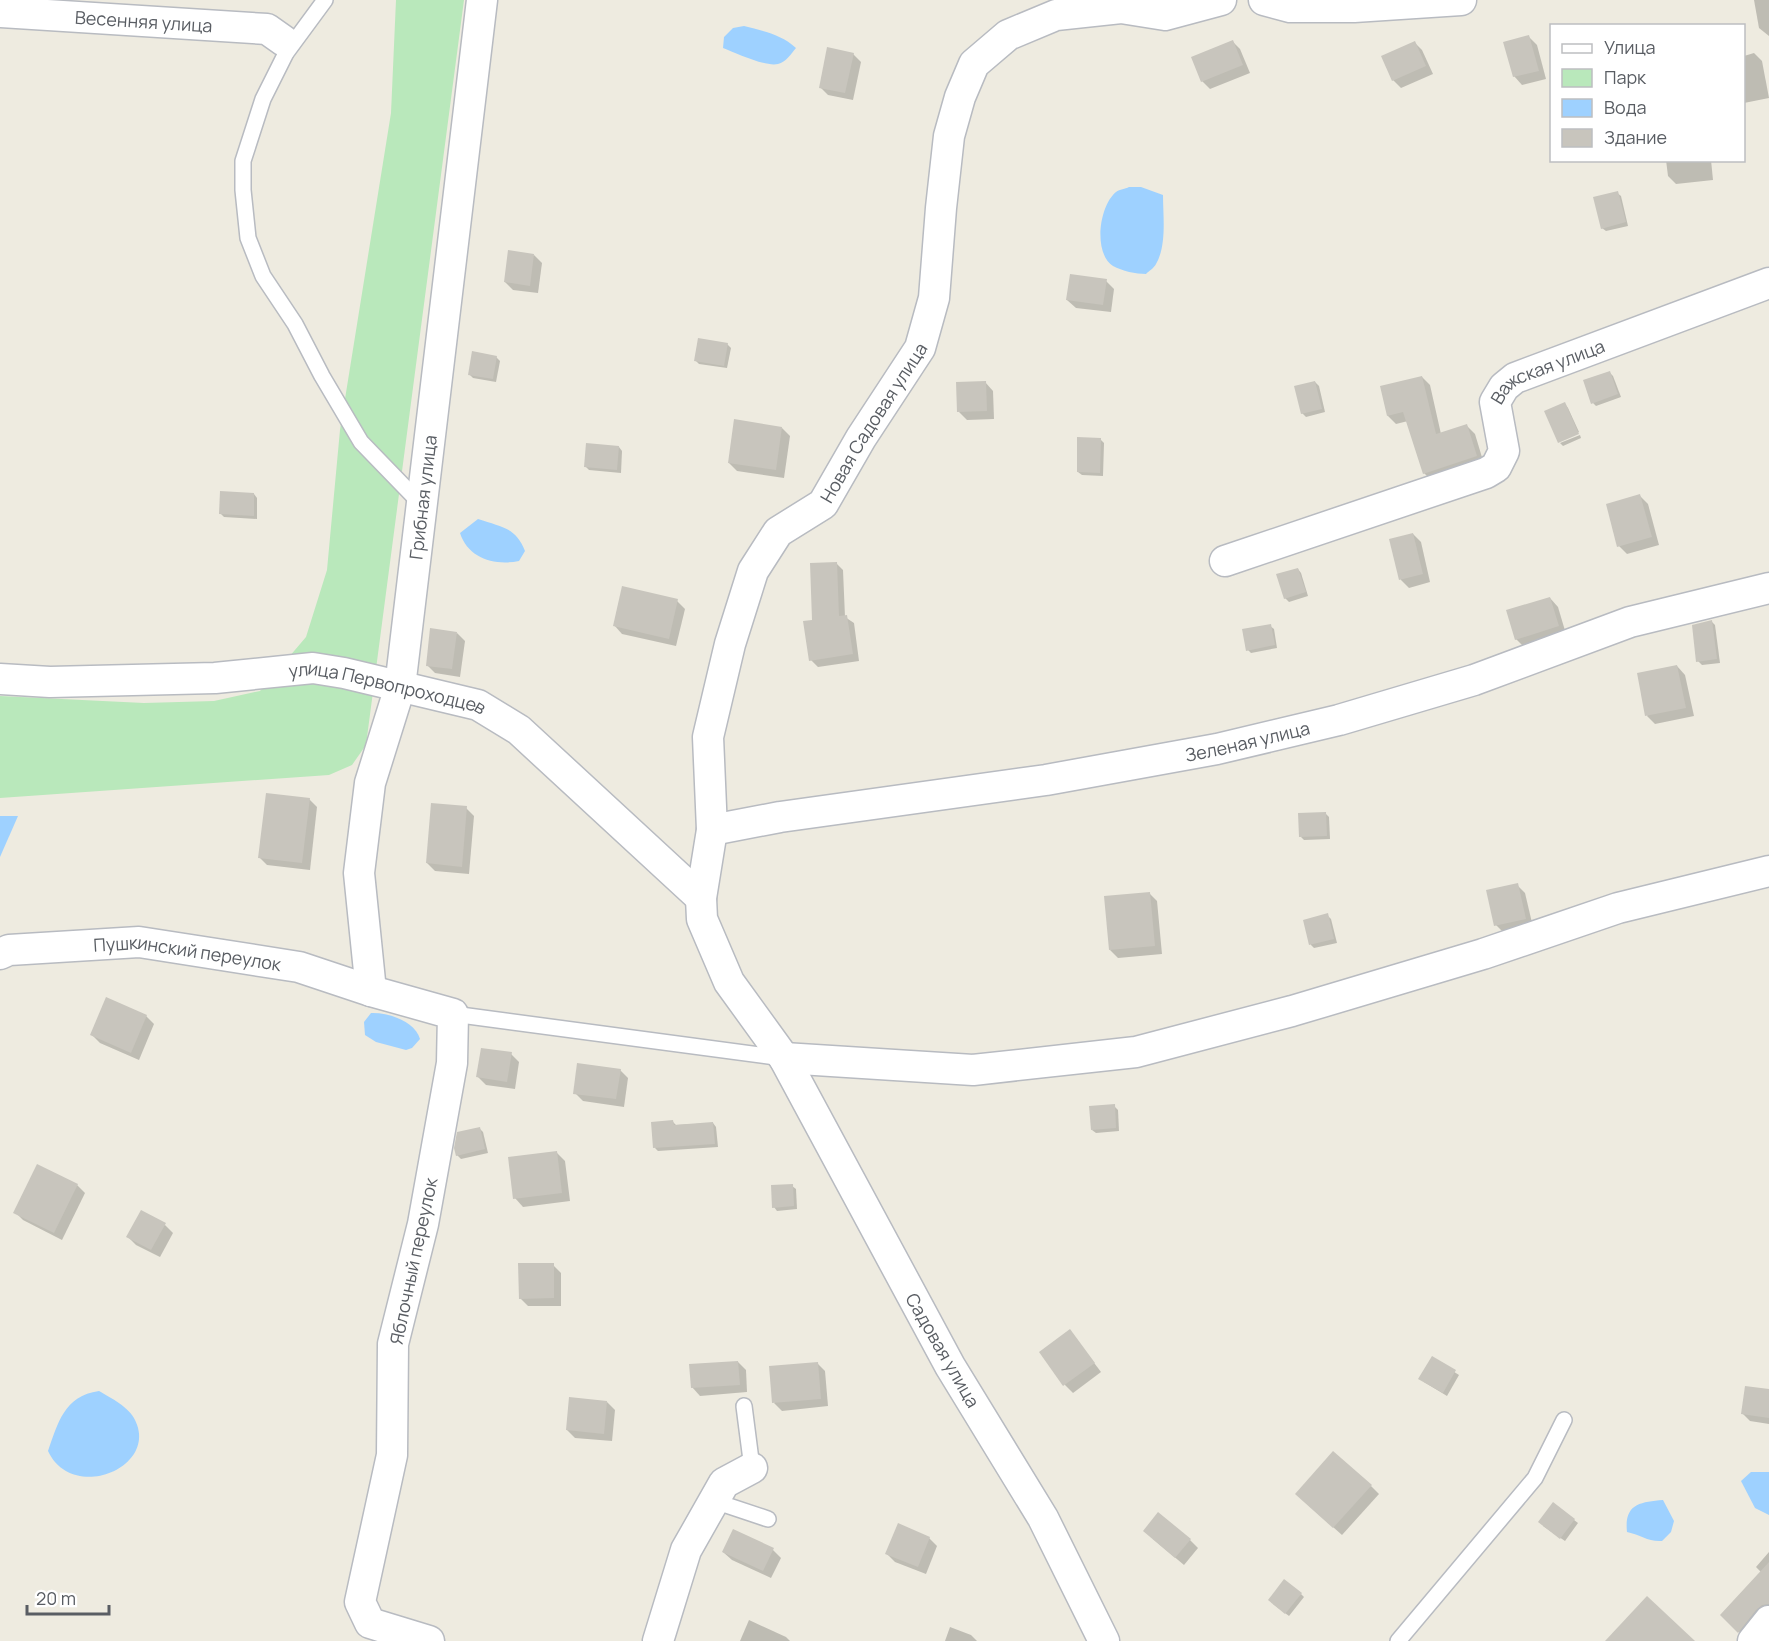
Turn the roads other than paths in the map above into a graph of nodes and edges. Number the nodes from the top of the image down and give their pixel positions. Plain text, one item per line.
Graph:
1 (325, 0) edge
2 (482, 0) edge
3 (1221, 0) edge
4 (1461, 0) edge
5 (1291, 3) edge
6 (0, 12) edge
7 (284, 48) junction
8 (1769, 283) edge
9 (422, 505) junction
10 (1225, 561) dead end
11 (1769, 588) edge
12 (0, 679) edge
13 (400, 687) junction
14 (712, 830) junction
15 (1769, 871) edge
16 (701, 898) junction
17 (0, 954) edge
18 (371, 991) junction
19 (453, 1014) junction
20 (784, 1058) junction
21 (744, 1406) dead end
22 (1564, 1420) dead end
23 (752, 1468) joint
24 (714, 1501) junction
25 (768, 1519) dead end
26 (1769, 1621) edge
27 (429, 1641) edge
28 (658, 1641) edge
29 (1104, 1641) edge
30 (1398, 1641) edge
31 (1753, 1641) edge

1 - 7 lane
2 - 9 street, Грибная улица
3 - 14 street, Новая Садовая улица
4 - 5 street
6 - 7 street, Весенняя улица
7 - 9 lane
8 - 10 street, Важская улица
9 - 13 street, Грибная улица
11 - 14 street, Зеленая улица
12 - 13 street, улица Первопроходцев
13 - 16 street, улица Первопроходцев
13 - 18 street, Грибная улица
14 - 16 street, Новая Садовая улица
15 - 20 street
16 - 20 street, Новая Садовая улица
17 - 18 street, Пушкинский переулок
18 - 19 street, Пушкинский переулок
19 - 20 lane
19 - 27 street, Яблочный переулок
20 - 29 street, Садовая улица
21 - 23 lane
22 - 30 lane
23 - 24 street
24 - 25 lane
24 - 28 street
26 - 31 street

